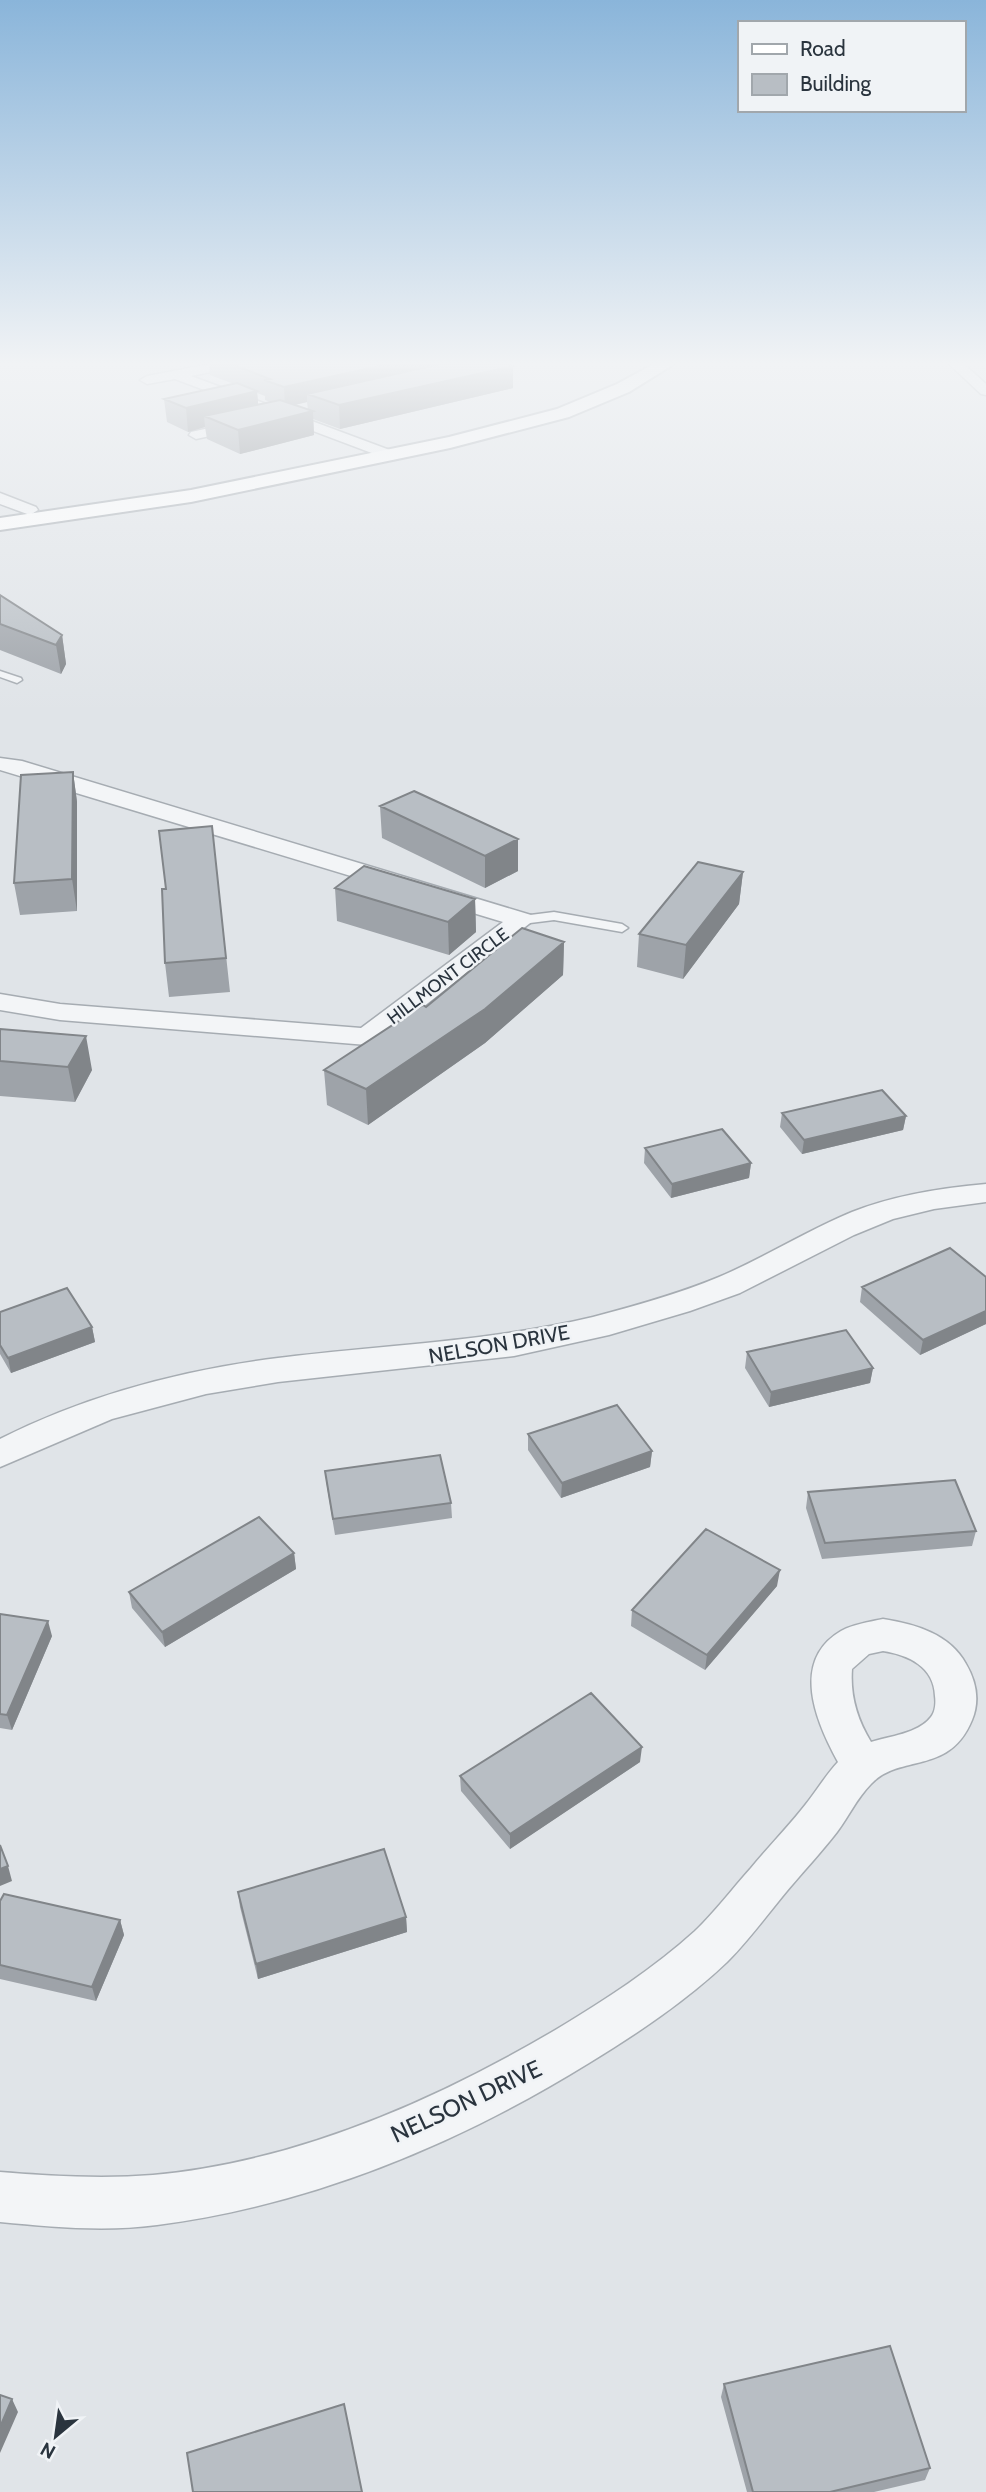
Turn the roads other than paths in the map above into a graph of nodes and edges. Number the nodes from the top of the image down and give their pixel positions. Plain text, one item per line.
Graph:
1 (210, 480) edge
2 (267, 480) edge
3 (0, 498) edge
4 (30, 510) junction
5 (0, 514) edge
6 (0, 524) edge
7 (0, 674) edge
8 (17, 680) dead end
9 (0, 765) edge
10 (522, 920) junction
11 (622, 928) dead end
12 (0, 1002) edge
13 (986, 1193) edge
14 (0, 1454) edge
15 (862, 1765) dead end
16 (0, 2197) edge

1 - 4 main road
2 - 6 main road
3 - 4 street
4 - 5 main road
7 - 8 lane
9 - 10 street, HILLMONT CIRCLE
10 - 11 lane
10 - 12 street, HILLMONT CIRCLE
13 - 14 street, NELSON DRIVE
15 - 16 street, NELSON DRIVE

